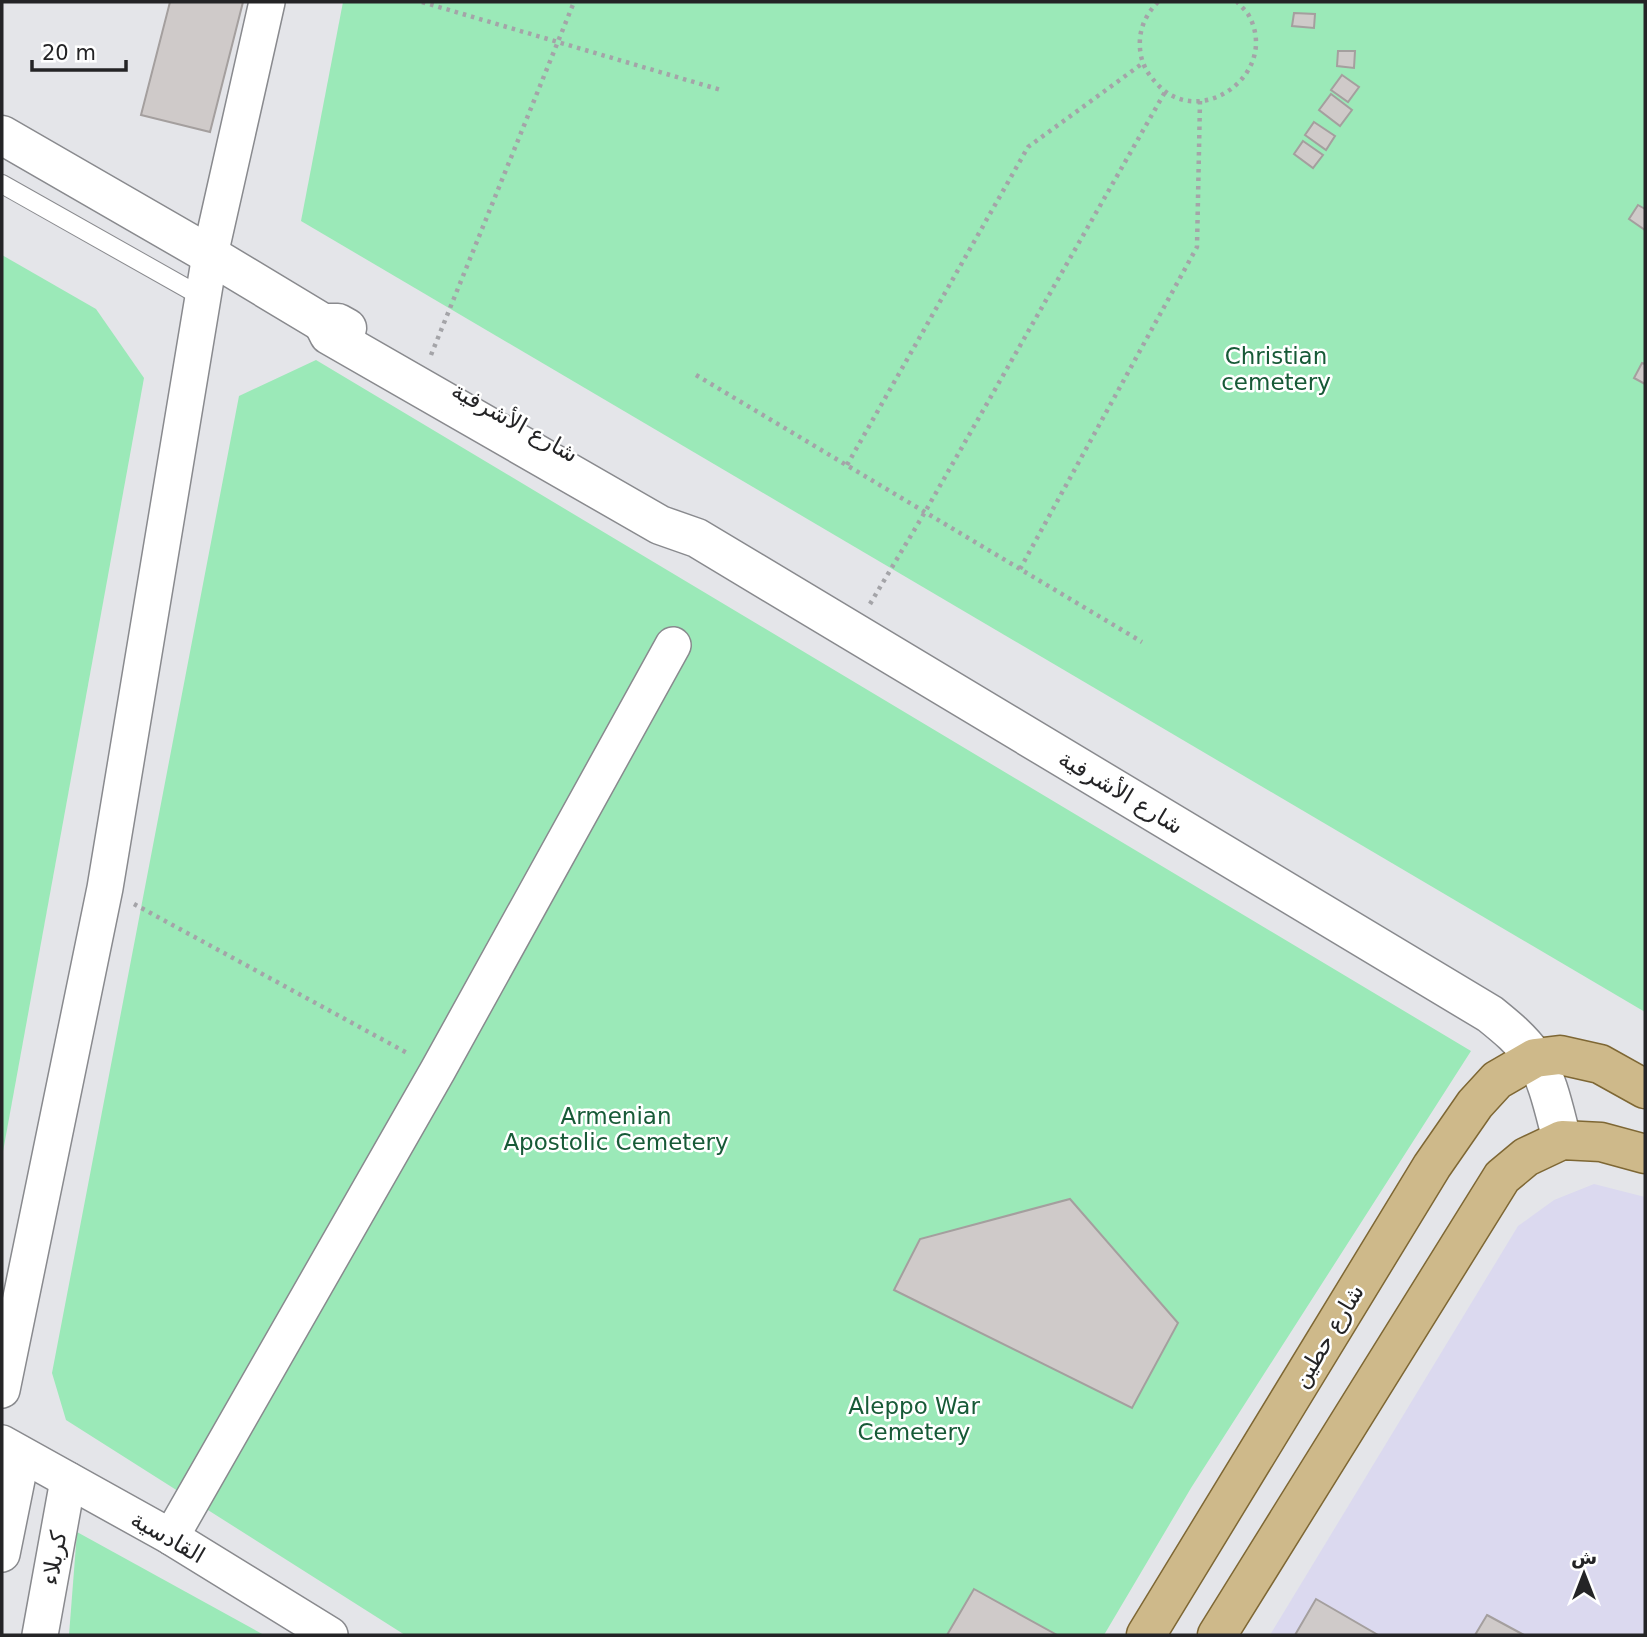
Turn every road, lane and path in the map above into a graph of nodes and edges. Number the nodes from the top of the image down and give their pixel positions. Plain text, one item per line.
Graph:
1 (267, 2) edge
2 (422, 2) edge
3 (574, 2) edge
4 (1158, 2) edge
5 (1237, 2) edge
6 (557, 42) junction
7 (1143, 63) junction
8 (722, 90) dead end
9 (1165, 92) junction
10 (1200, 101) junction
11 (2, 135) edge
12 (2, 184) edge
13 (210, 255) junction
14 (204, 298) junction
15 (323, 323) junction
16 (425, 371) junction
17 (696, 375) dead end
18 (847, 465) junction
19 (925, 512) junction
20 (697, 538) junction
21 (1020, 569) junction
22 (853, 632) junction
23 (1142, 642) dead end
24 (673, 645) dead end
25 (104, 888) junction
26 (1535, 1058) junction
27 (438, 1070) junction
28 (1645, 1089) edge
29 (1562, 1140) junction
30 (1645, 1154) edge
31 (2, 1390) edge
32 (12, 1449) edge
33 (68, 1480) junction
34 (171, 1537) junction
35 (2, 1554) edge
36 (40, 1635) edge
37 (330, 1635) edge
38 (1146, 1635) edge
39 (1217, 1635) edge

1 - 13 street
2 - 6 path
3 - 6 path
4 - 7 path
5 - 10 path
6 - 8 path
6 - 16 path
7 - 9 path
7 - 18 path
9 - 10 path
9 - 19 path
10 - 21 path
11 - 13 street, شارع الأشرفية
12 - 14 lane
13 - 14 street
13 - 15 street, شارع الأشرفية
14 - 25 street
15 - 16 street, شارع الأشرفية
15 - 20 street, شارع الأشرفية
16 - 20 street, شارع الأشرفية
17 - 18 path
18 - 19 path
19 - 21 path
19 - 22 path
20 - 22 street, شارع الأشرفية
21 - 23 path
22 - 26 street, شارع الأشرفية
24 - 27 street
25 - 27 path
25 - 31 street
26 - 28 main road
26 - 29 street, شارع الأشرفية
26 - 38 main road, شارع حطين
27 - 34 street
29 - 30 main road
29 - 39 main road
32 - 33 street, القادسية
32 - 35 street
33 - 34 street, القادسية
33 - 36 street, كربلاء
34 - 37 street, القادسية

